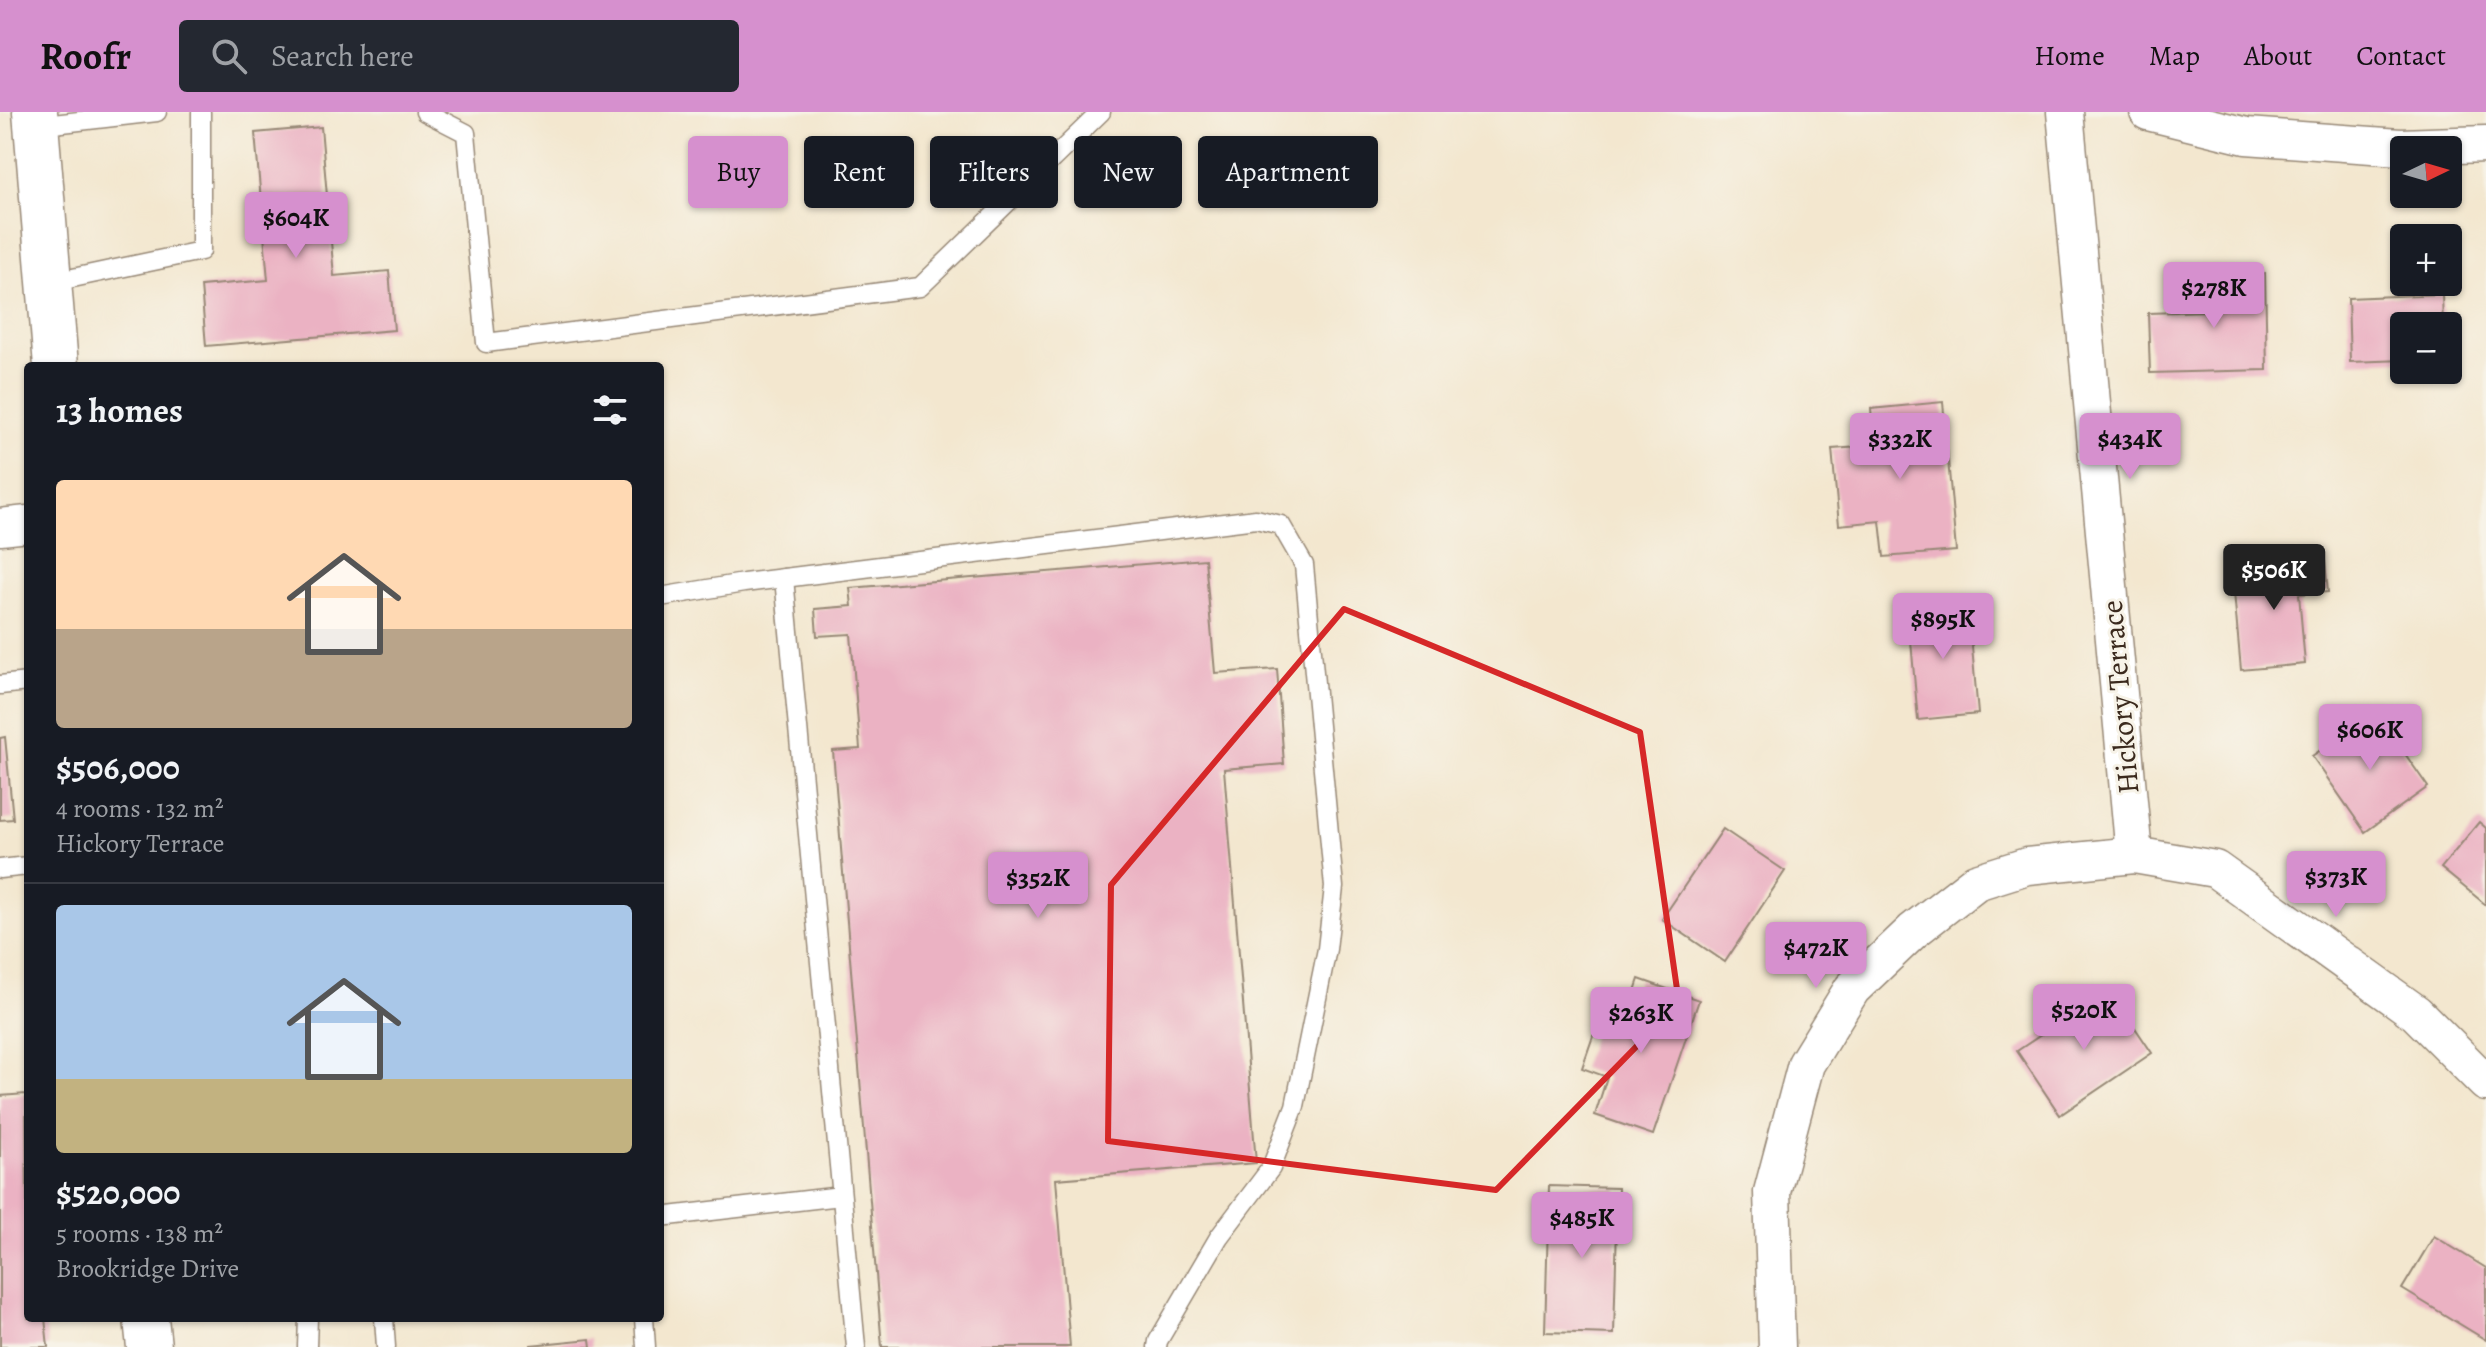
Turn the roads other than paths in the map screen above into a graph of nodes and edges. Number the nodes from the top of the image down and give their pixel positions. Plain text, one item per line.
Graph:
1 (157, 112) edge
2 (201, 112) edge
3 (425, 112) edge
4 (1101, 112) edge
5 (2065, 112) edge
6 (2148, 112) edge
7 (36, 119) edge
8 (2486, 144) edge
9 (49, 283) junction
10 (56, 362) edge
11 (24, 524) edge
12 (0, 527) edge
13 (784, 578) junction
14 (664, 596) edge
15 (24, 682) edge
16 (0, 685) edge
17 (2134, 855) junction
18 (24, 866) edge
19 (0, 869) edge
20 (2486, 1083) edge
21 (841, 1196) junction
22 (664, 1217) edge
23 (146, 1322) edge
24 (308, 1322) edge
25 (384, 1322) edge
26 (644, 1322) edge
27 (149, 1347) edge
28 (307, 1347) edge
29 (386, 1347) edge
30 (646, 1347) edge
31 (856, 1347) edge
32 (1157, 1347) edge
33 (1777, 1347) edge

1 - 7 lane
2 - 9 lane
3 - 4 lane
5 - 17 street, Hickory Terrace
6 - 8 street
7 - 9 main road
9 - 10 main road
11 - 12 street
13 - 14 lane
13 - 21 lane
13 - 32 lane
15 - 16 lane
17 - 20 street
17 - 33 street
18 - 19 lane
21 - 22 lane
21 - 31 lane
23 - 27 main road
24 - 28 lane
25 - 29 lane
26 - 30 lane

